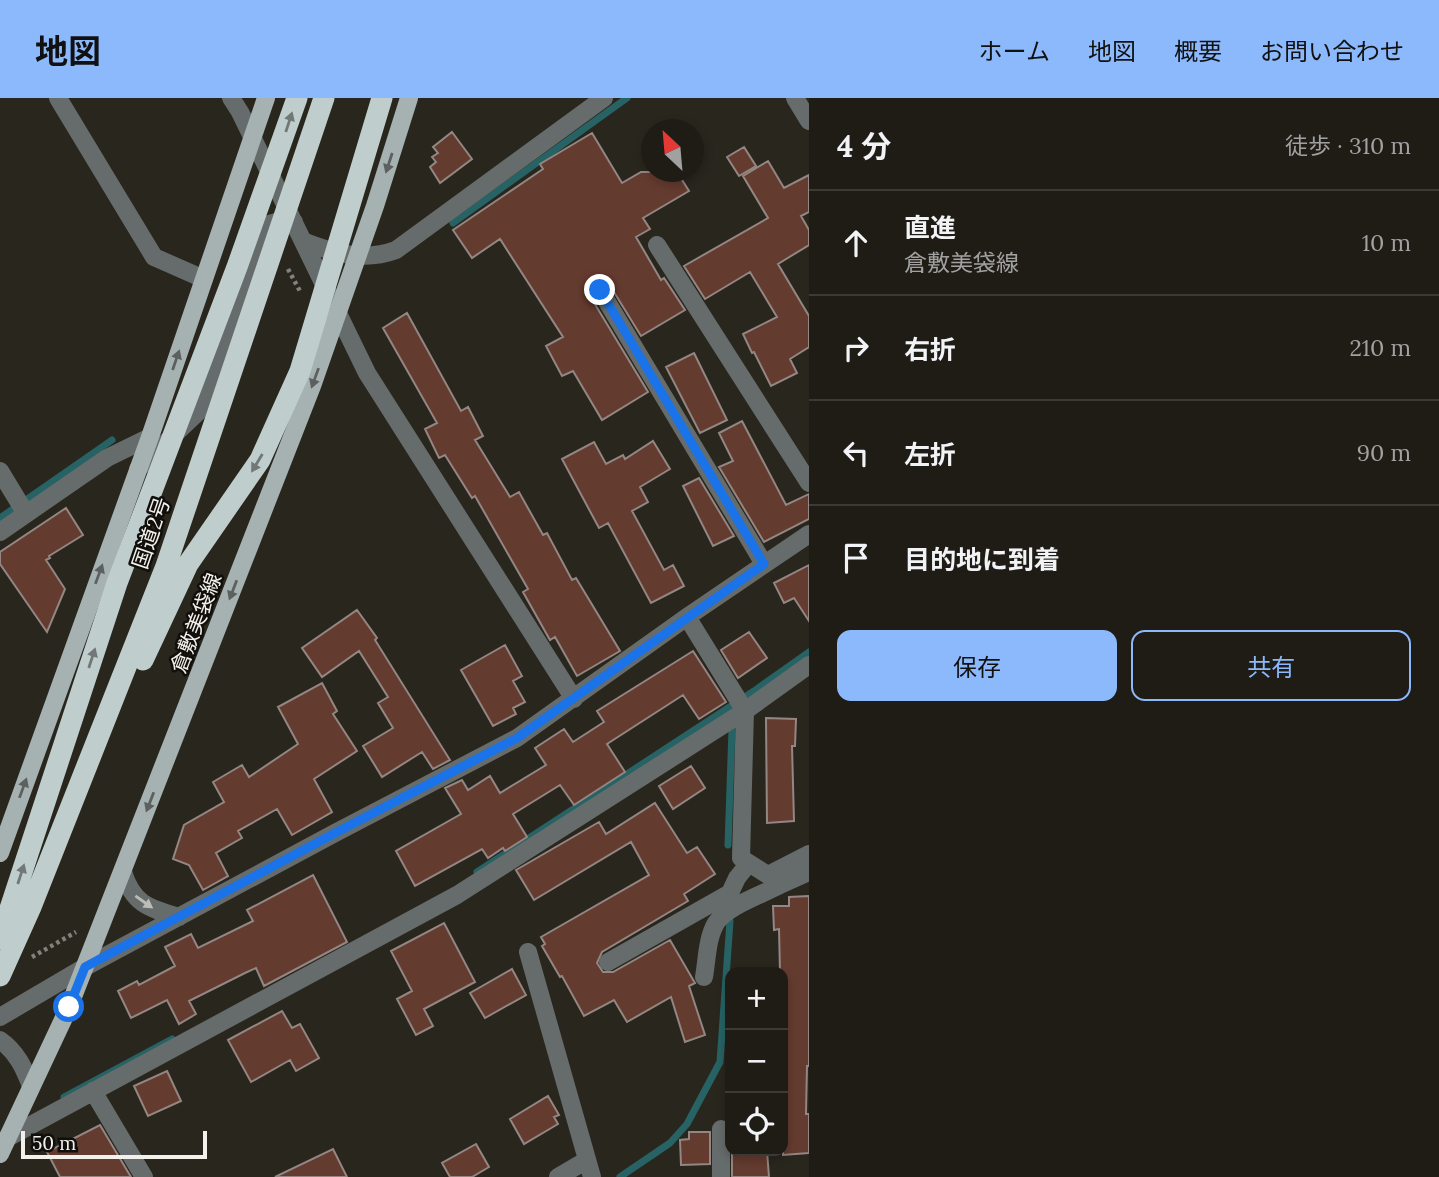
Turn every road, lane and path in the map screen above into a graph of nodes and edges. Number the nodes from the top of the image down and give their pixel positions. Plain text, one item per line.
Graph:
1 (58, 98) edge
2 (231, 98) edge
3 (266, 98) edge
4 (297, 98) edge
5 (324, 98) edge
6 (382, 98) edge
7 (409, 98) edge
8 (604, 98) edge
9 (795, 98) edge
10 (809, 121) edge
11 (253, 137) junction
12 (294, 222) junction
13 (303, 241) junction
14 (657, 245) dead end
15 (358, 256) junction
16 (204, 279) junction
17 (600, 290) dead end
18 (338, 314) junction
19 (150, 437) junction
20 (138, 468) junction
21 (0, 471) edge
22 (809, 483) edge
23 (22, 507) junction
24 (0, 531) edge
25 (809, 534) edge
26 (764, 564) junction
27 (687, 617) junction
28 (809, 665) edge
29 (574, 699) junction
30 (741, 705) junction
31 (64, 823) junction
32 (0, 853) edge
33 (809, 854) edge
34 (749, 863) junction
35 (123, 872) junction
36 (809, 872) edge
37 (775, 879) junction
38 (730, 902) junction
39 (179, 917) junction
40 (81, 928) dead end
41 (0, 939) edge
42 (528, 952) dead end
43 (26, 959) dead end
44 (608, 961) dead end
45 (85, 967) junction
46 (0, 976) edge
47 (704, 977) dead end
48 (0, 1005) edge
49 (19, 1006) junction
50 (0, 1017) edge
51 (0, 1040) edge
52 (32, 1086) junction
53 (93, 1091) junction
54 (721, 1129) dead end
55 (4, 1146) edge
56 (589, 1169) edge
57 (144, 1177) edge
58 (558, 1177) edge
59 (721, 1177) edge

1 - 16 street
2 - 11 street
3 - 11 main road
41 -> 4 highway, bridge
5 - 31 highway, 国道2号, bridge
6 -> 31 highway, bridge
7 -> 15 main road, 倉敷美袋線
8 - 15 street
9 - 10 street
11 - 12 street
11 - 16 main road
12 - 13 street
12 - 20 street
13 - 15 street
13 - 18 street
14 - 22 street
15 - 18 main road, 倉敷美袋線
19 -> 16 main road
17 - 26 street
18 - 29 street
18 -> 35 main road, 倉敷美袋線
19 - 20 main road
19 - 23 street
32 -> 20 main road
21 - 23 street
23 - 24 street
25 - 26 street
26 - 27 street
27 - 29 street
27 - 30 street
28 - 30 street
29 - 39 street
30 - 34 street
30 - 53 street
31 - 46 highway, 国道2号, bridge
33 - 37 street
34 - 37 street
34 - 38 street
35 -> 39 street
35 - 45 main road, 倉敷美袋線
36 - 37 street
37 - 38 street
38 - 44 street
38 - 47 street
39 - 45 street
40 - 43 path
42 - 56 street
45 - 49 street
45 - 52 main road, 倉敷美袋線
48 - 49 street
49 - 50 street
51 - 52 street
52 - 55 main road, 倉敷美袋線
53 - 55 street
53 - 57 street
54 - 59 street
56 - 58 street

